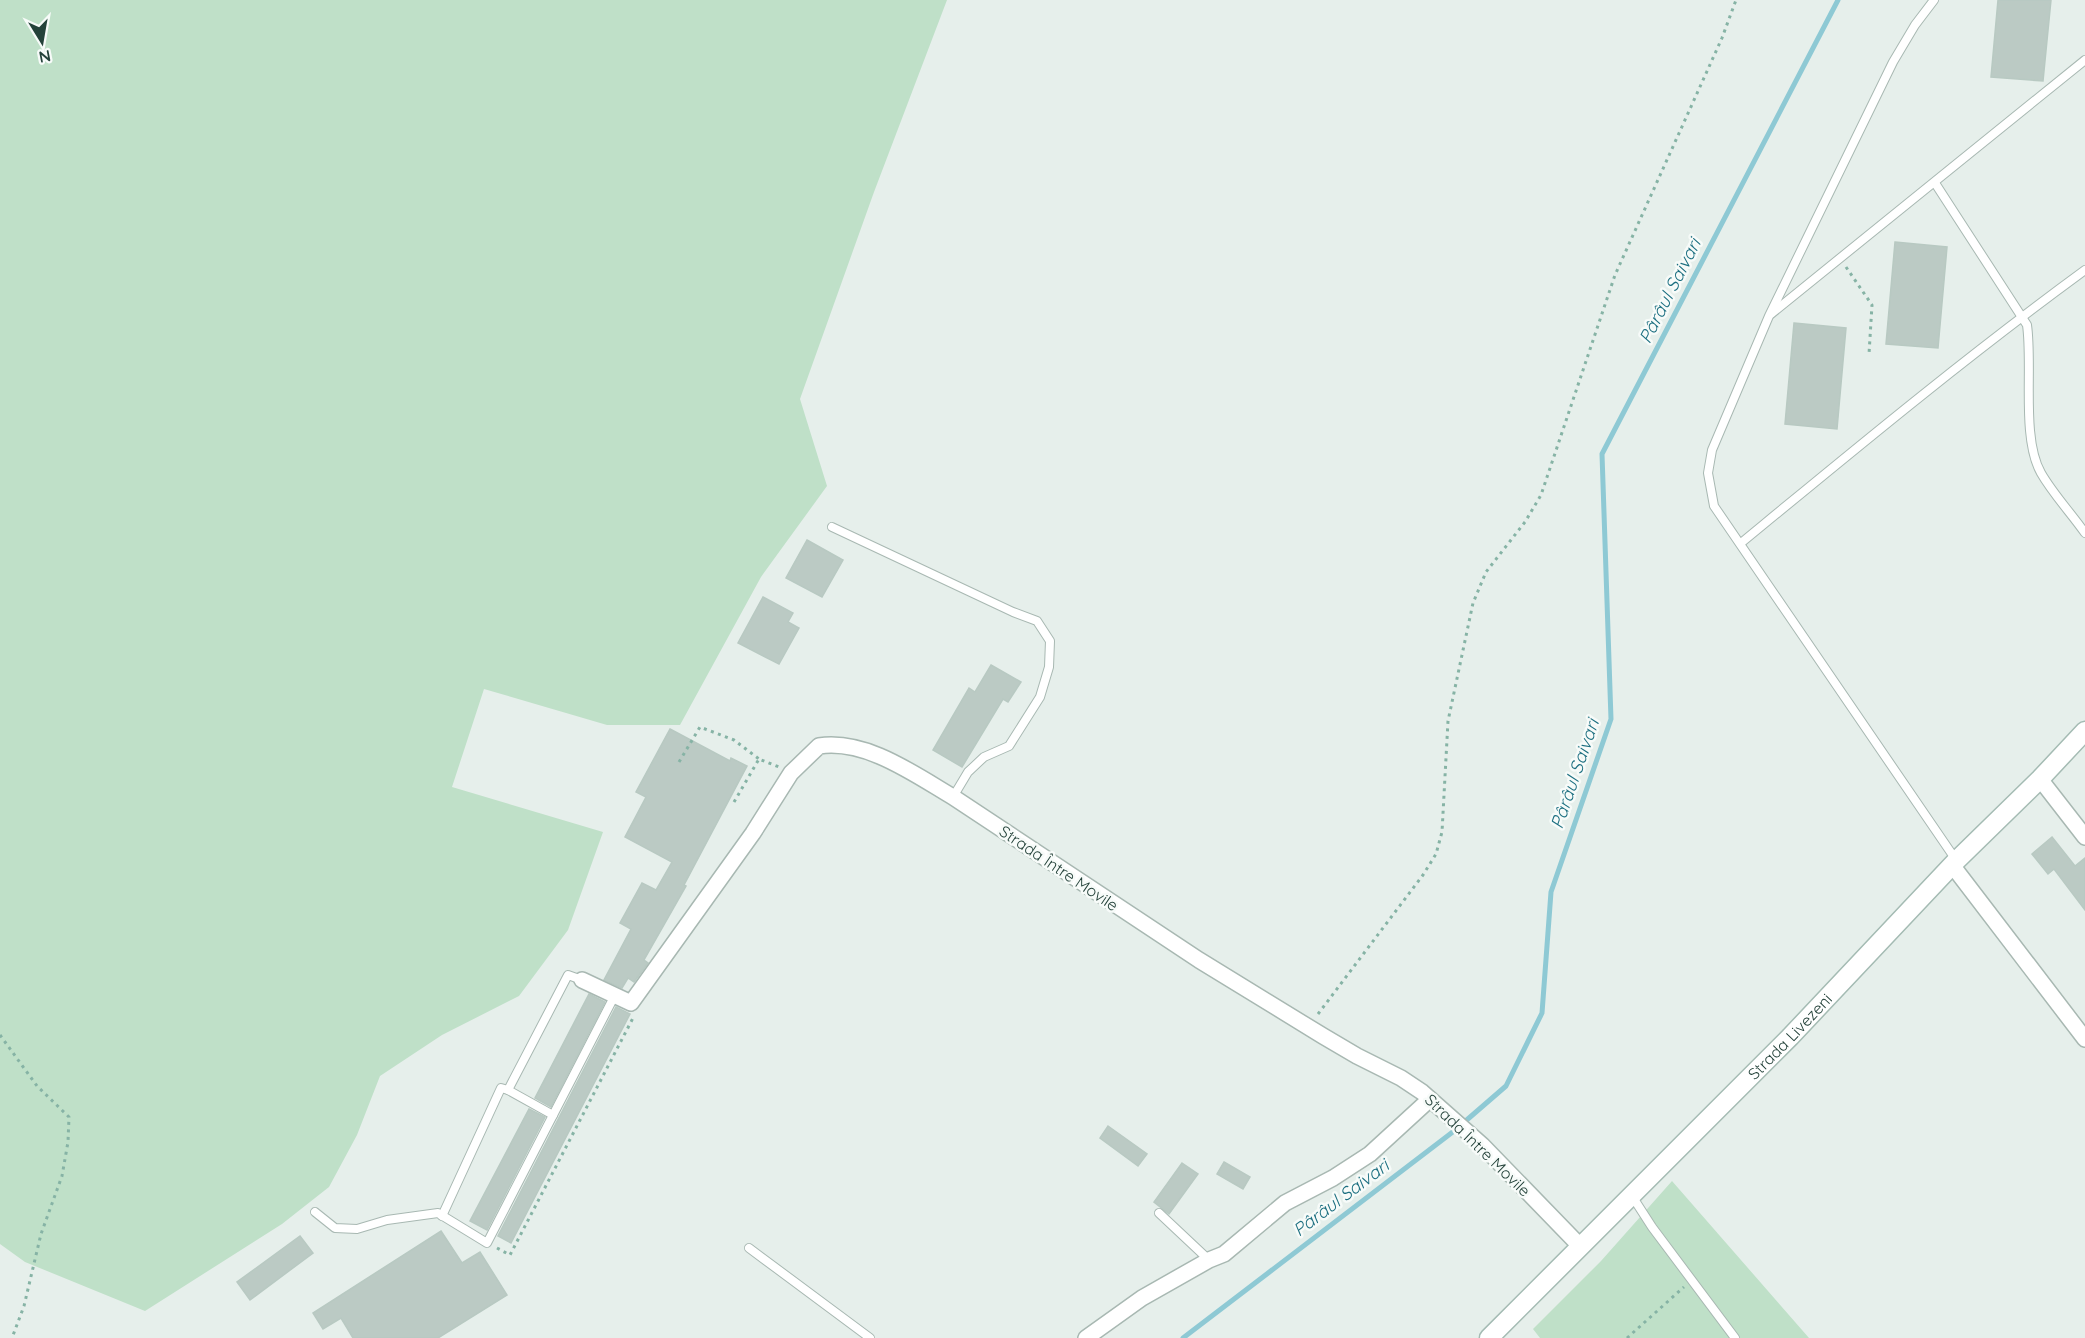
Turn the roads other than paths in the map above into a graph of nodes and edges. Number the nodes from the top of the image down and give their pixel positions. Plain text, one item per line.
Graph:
1 (1934, 0) edge
2 (2085, 60) edge
3 (1935, 183) junction
4 (2085, 270) edge
5 (1769, 316) junction
6 (2022, 316) junction
7 (832, 527) dead end
8 (2085, 533) edge
9 (1741, 543) junction
10 (2085, 731) edge
11 (2040, 779) junction
12 (953, 797) junction
13 (2085, 837) edge
14 (1954, 863) junction
15 (582, 980) joint
16 (615, 995) junction
17 (2085, 1039) edge
18 (508, 1090) junction
19 (1430, 1099) junction
20 (553, 1115) junction
21 (1631, 1194) junction
22 (315, 1212) dead end
23 (1159, 1213) dead end
24 (442, 1216) junction
25 (1580, 1246) junction
26 (749, 1248) dead end
27 (1209, 1260) junction
28 (870, 1338) edge
29 (1086, 1338) edge
30 (1489, 1338) edge
31 (1735, 1338) edge

1 - 5 lane
2 - 3 lane
3 - 5 lane
3 - 6 lane
4 - 6 lane
5 - 9 lane
6 - 8 lane
6 - 9 lane
7 - 12 lane
9 - 14 lane
10 - 11 main road, Strada Livezeni
11 - 13 street
11 - 14 main road, Strada Livezeni
12 - 16 street, Strada Între Movile
12 - 19 street, Strada Între Movile
14 - 17 street
14 - 21 main road, Strada Livezeni
15 - 16 street
15 - 18 lane
16 - 20 lane
18 - 20 lane
18 - 24 lane
19 - 25 street, Strada Între Movile
19 - 27 street
20 - 24 lane
21 - 25 main road, Strada Livezeni
21 - 31 lane
22 - 24 lane
23 - 27 lane
25 - 30 main road, Strada Livezeni
26 - 28 lane
27 - 29 street

